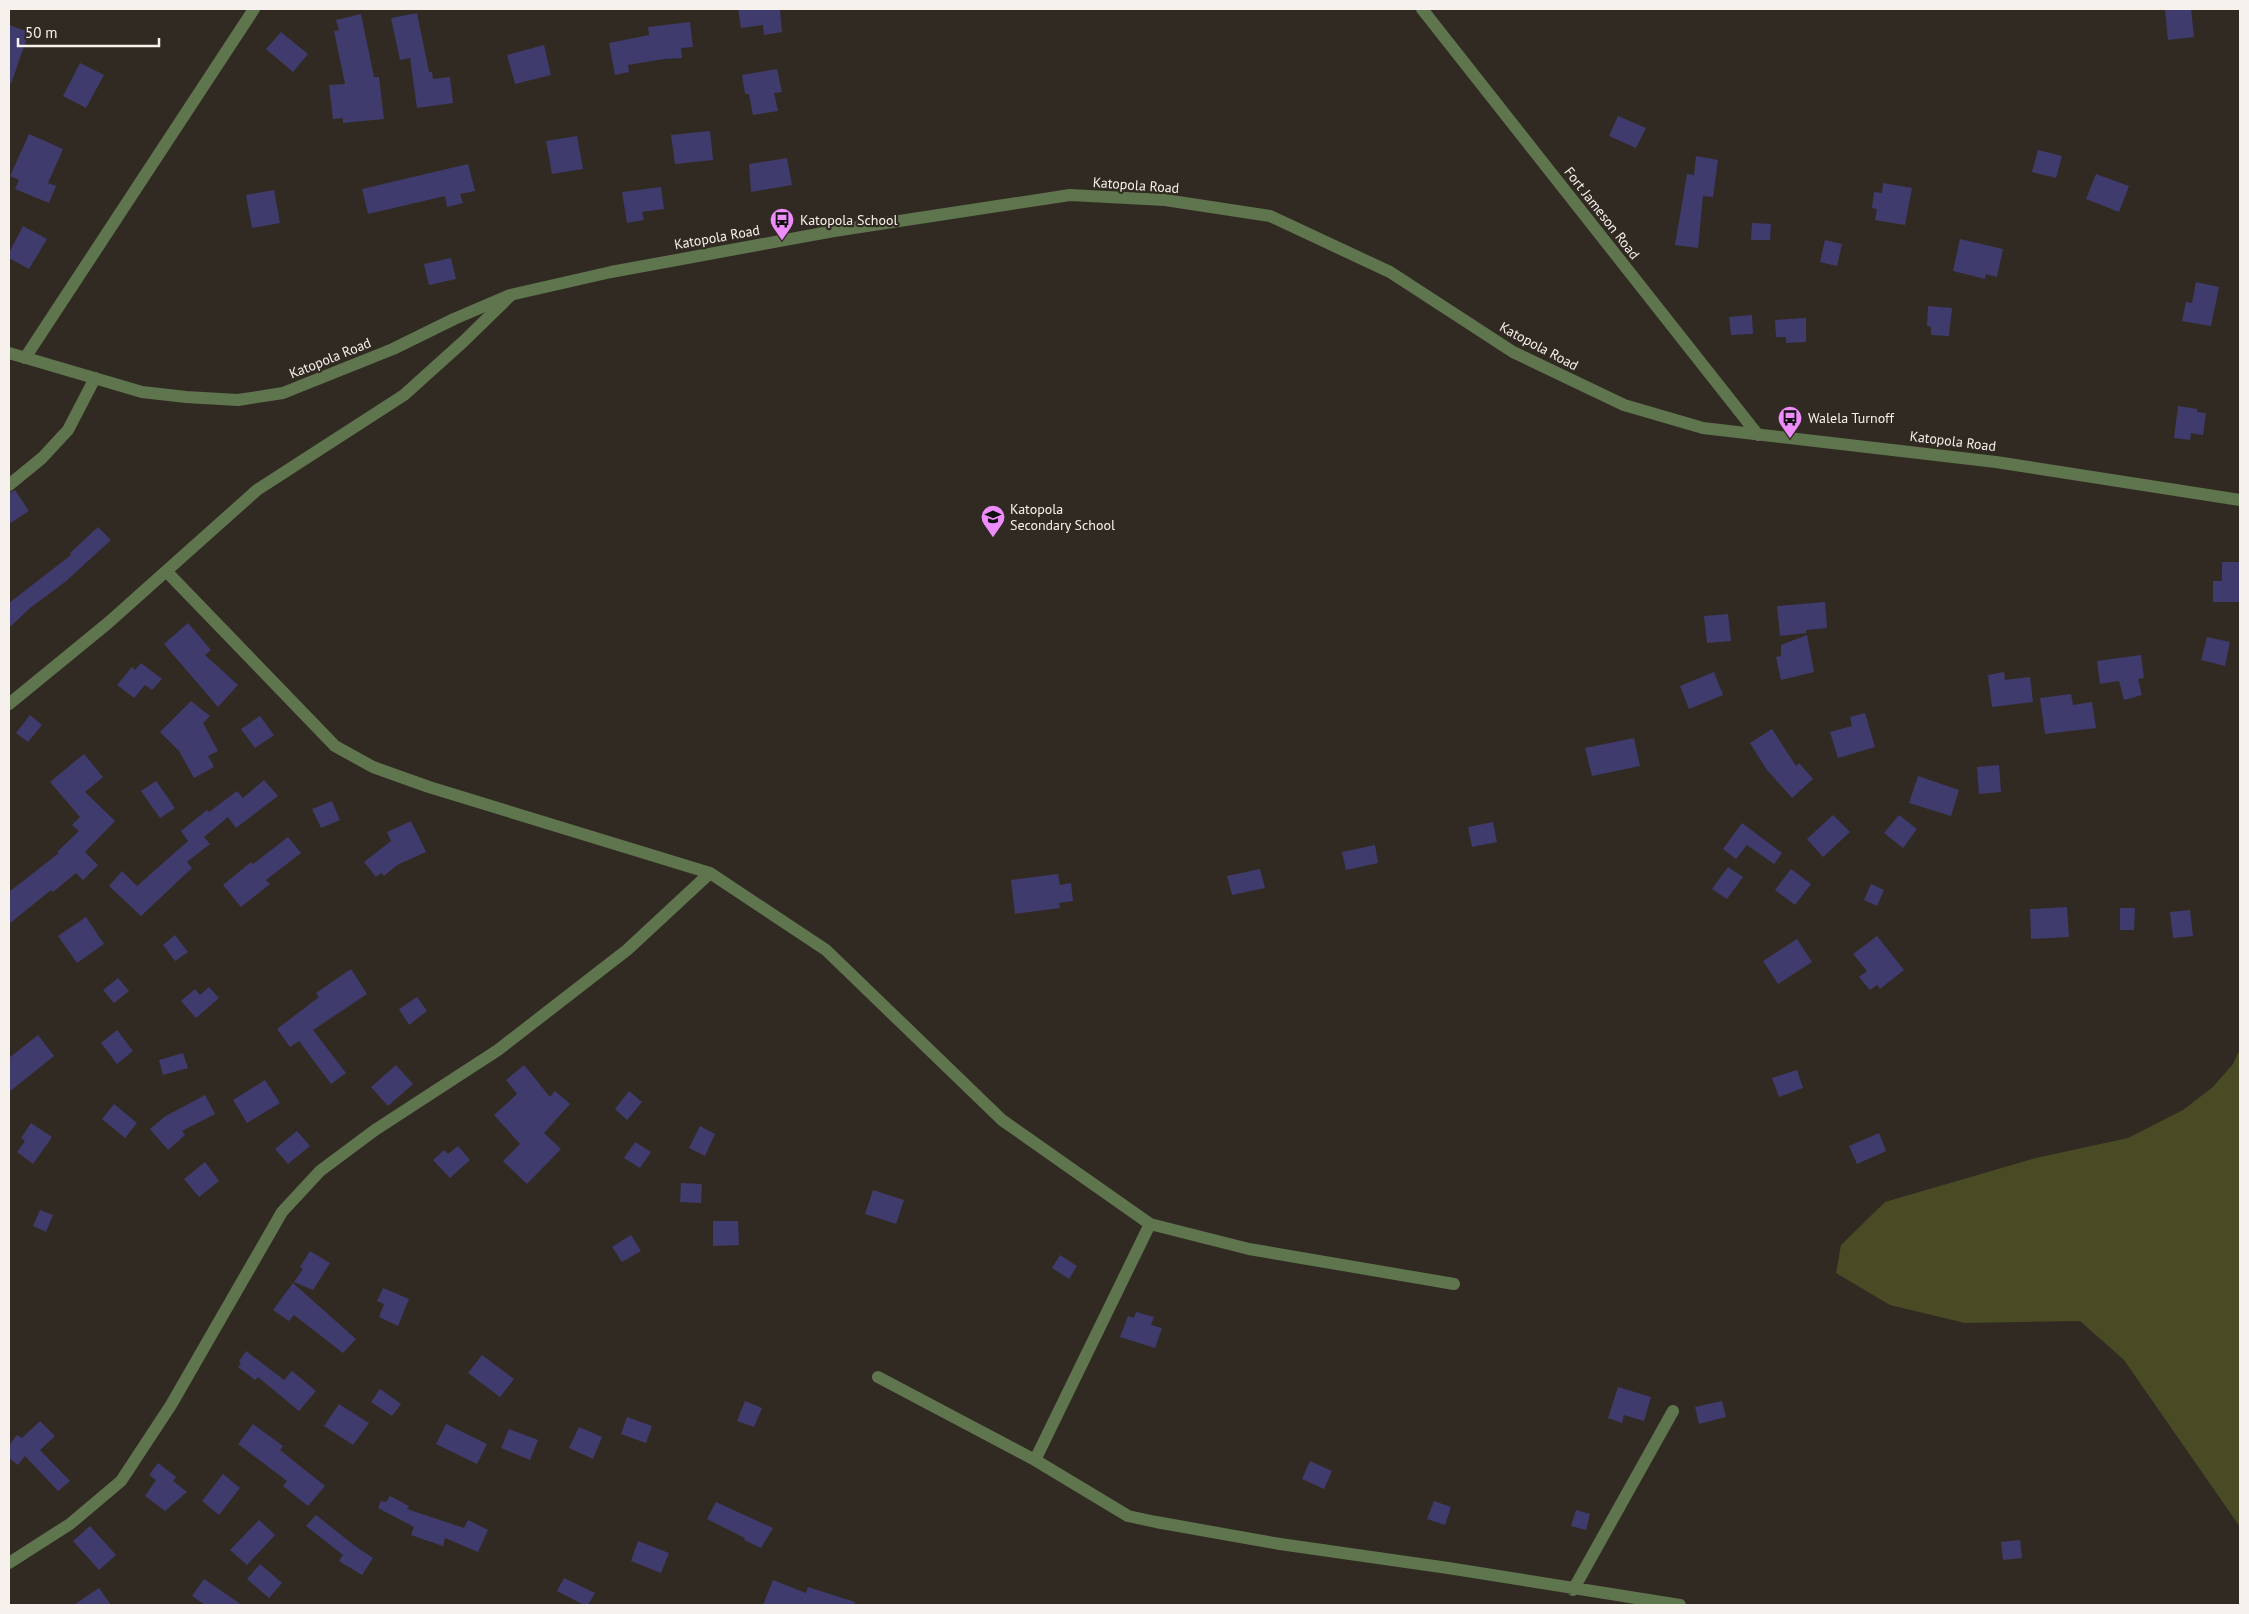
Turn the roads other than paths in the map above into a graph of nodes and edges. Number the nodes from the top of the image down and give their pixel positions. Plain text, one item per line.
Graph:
1 (254, 9) edge
2 (1422, 9) edge
3 (510, 296) junction
4 (9, 353) edge
5 (25, 358) junction
6 (95, 378) junction
7 (1758, 436) junction
8 (9, 485) edge
9 (2240, 500) edge
10 (166, 571) junction
11 (9, 704) edge
12 (710, 873) junction
13 (1150, 1224) junction
14 (1454, 1284) dead end
15 (878, 1377) dead end
16 (1674, 1412) dead end
17 (1035, 1460) junction
18 (9, 1564) edge
19 (1574, 1590) junction
20 (1680, 1605) edge

1 - 5 street
2 - 7 street, Fort Jameson Road
3 - 6 street, Katopola Road
3 - 7 street, Katopola Road
3 - 10 street
4 - 5 street, Katopola Road
5 - 6 street, Katopola Road
6 - 8 street
7 - 9 street, Katopola Road
10 - 11 street
10 - 12 street
12 - 13 street
12 - 18 street
13 - 14 street
13 - 17 street
15 - 17 street
16 - 19 street
17 - 19 street
19 - 20 street

